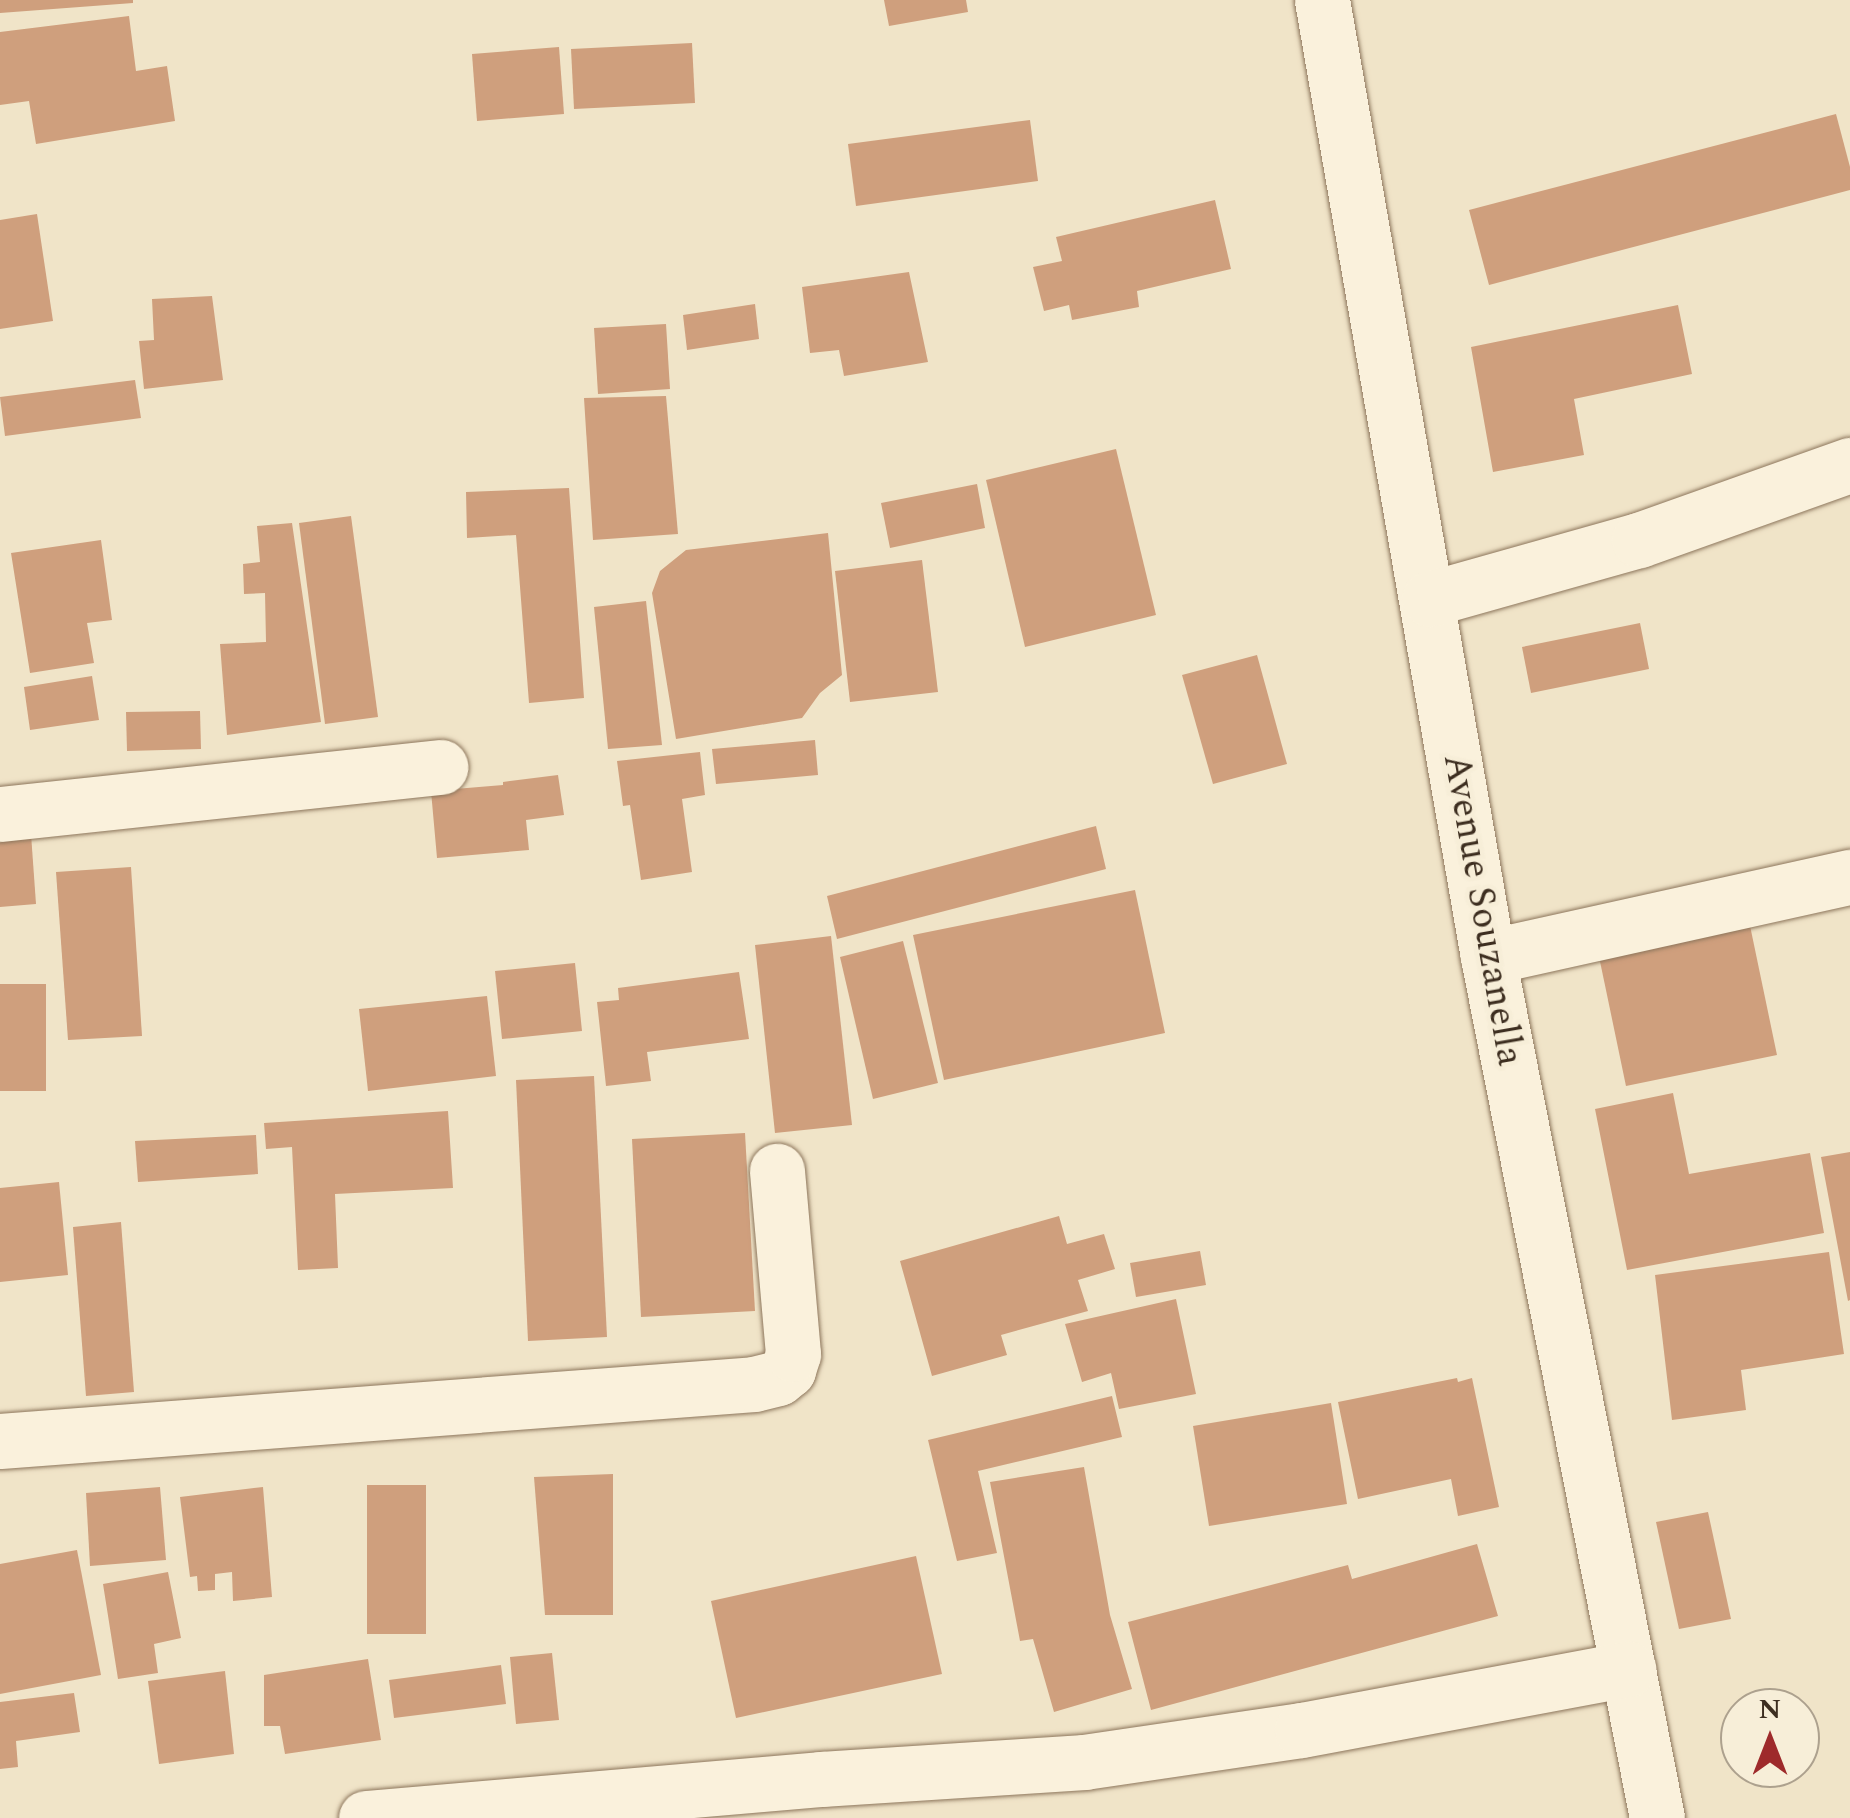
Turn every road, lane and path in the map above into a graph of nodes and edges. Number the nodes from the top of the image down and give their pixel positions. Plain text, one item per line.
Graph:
1 (1322, 0) edge
2 (1850, 465) edge
3 (1428, 599) junction
4 (441, 768) dead end
5 (0, 814) edge
6 (1850, 877) edge
7 (1488, 956) junction
8 (777, 1171) dead end
9 (0, 1441) edge
10 (1628, 1669) junction
11 (366, 1818) edge
12 (1657, 1818) edge

1 - 3 street, Avenue Souzanella
2 - 3 street
3 - 7 street, Avenue Souzanella
4 - 5 street
6 - 7 street
7 - 10 street, Avenue Souzanella
8 - 9 street
10 - 11 street
10 - 12 street, Avenue Souzanella

